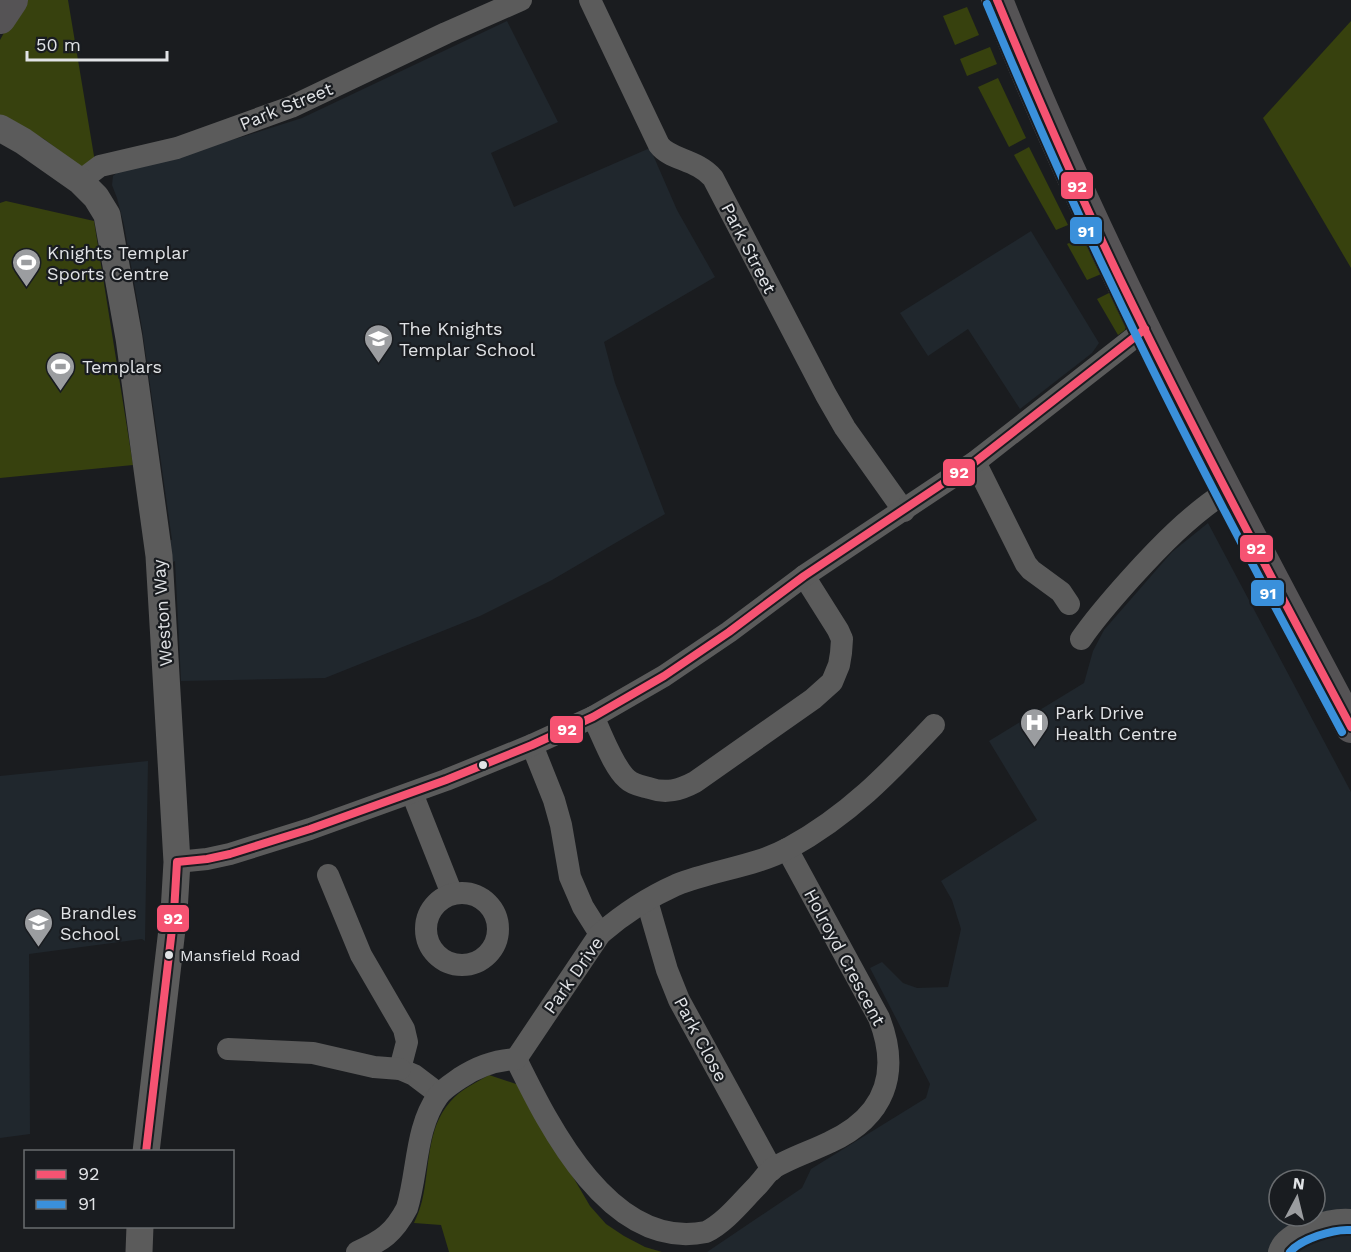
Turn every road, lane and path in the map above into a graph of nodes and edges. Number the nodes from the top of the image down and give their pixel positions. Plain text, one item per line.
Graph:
1 (12, 0) edge
2 (521, 0) edge
3 (590, 0) edge
4 (997, 0) edge
5 (0, 18) edge
6 (0, 128) edge
7 (80, 181) junction
8 (1145, 329) junction
9 (975, 462) junction
10 (1227, 491) junction
11 (904, 511) junction
12 (804, 576) junction
13 (1069, 604) dead end
14 (1081, 639) dead end
15 (593, 717) junction
16 (934, 726) dead end
17 (1351, 727) edge
18 (532, 745) junction
19 (412, 793) junction
20 (787, 849) junction
21 (177, 862) junction
22 (328, 875) dead end
23 (452, 894) dead end
24 (647, 901) junction
25 (600, 934) junction
26 (228, 1049) dead end
27 (516, 1059) junction
28 (400, 1069) junction
29 (439, 1094) junction
30 (146, 1150) edge
31 (772, 1170) junction
32 (1351, 1220) edge
33 (140, 1228) edge
34 (139, 1252) edge
35 (357, 1252) edge
36 (1279, 1252) edge

1 - 5 main road
2 - 7 street, Park Street
3 - 11 street, Park Street
4 - 8 main road
6 - 7 street, Weston Way
7 - 21 street, Weston Way
8 - 9 street
8 - 10 main road
9 - 11 street
9 - 13 street
10 - 14 street
10 - 17 main road
11 - 12 street
12 - 15 street
12 - 15 street
15 - 18 street
16 - 20 street, Park Drive
18 - 19 street
18 - 25 street
19 - 21 street
19 - 23 street
20 - 24 street, Park Drive
20 - 31 street, Holroyd Crescent
21 - 30 street, Weston Way
22 - 28 street
24 - 25 street, Park Drive
24 - 31 street, Park Close
25 - 27 street, Park Drive
26 - 28 street
27 - 29 street
27 - 31 street, Holroyd Crescent
28 - 29 street
29 - 35 street
32 - 36 street
33 - 34 street

